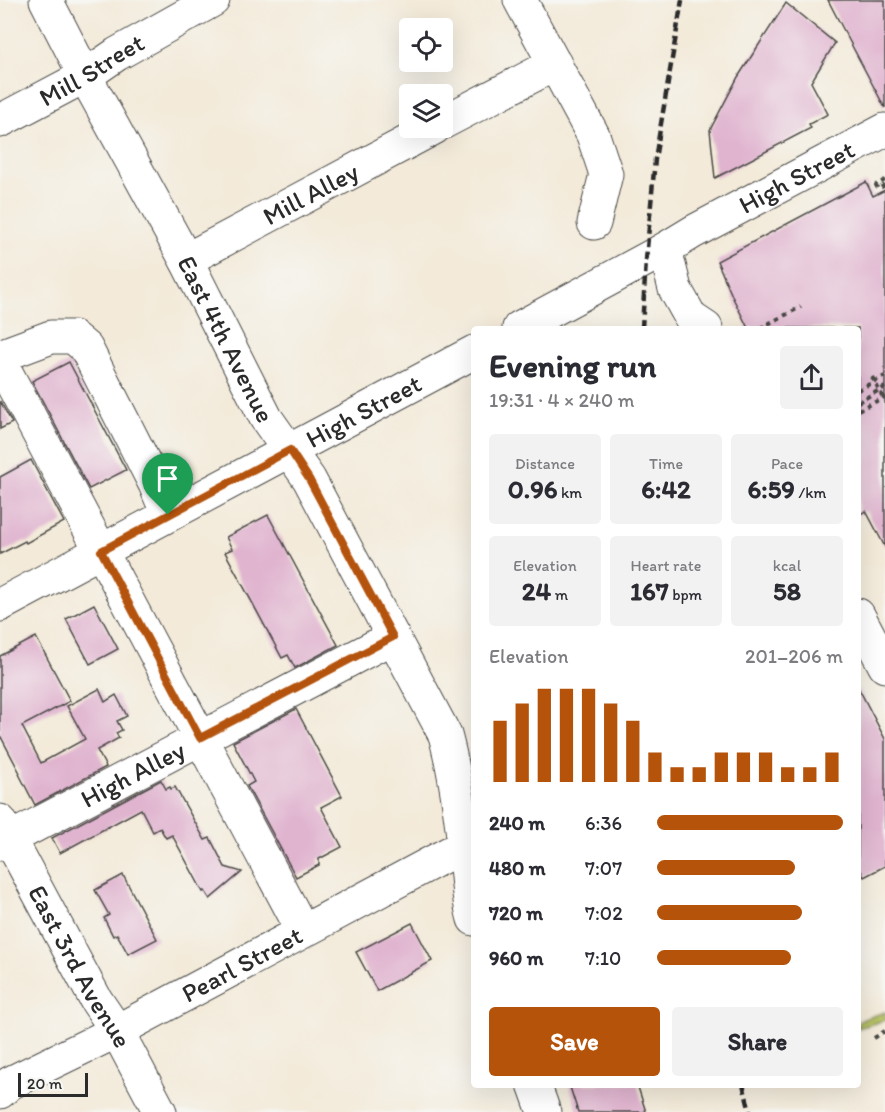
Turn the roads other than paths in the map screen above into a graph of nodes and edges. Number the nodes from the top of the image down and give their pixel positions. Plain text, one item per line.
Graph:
1 (45, 0) edge
2 (213, 0) edge
3 (520, 0) edge
4 (555, 64) junction
5 (85, 76) junction
6 (453, 117) edge
7 (0, 121) edge
8 (885, 130) edge
9 (415, 138) edge
10 (594, 223) dead end
11 (666, 249) junction
12 (186, 260) junction
13 (523, 326) edge
14 (705, 326) edge
15 (471, 354) edge
16 (0, 359) edge
17 (290, 450) junction
18 (168, 515) junction
19 (101, 551) junction
20 (0, 605) edge
21 (867, 629) edge
22 (393, 637) junction
23 (885, 666) edge
24 (200, 738) junction
25 (3, 835) edge
26 (469, 843) edge
27 (471, 905) edge
28 (303, 931) junction
29 (117, 1031) junction
30 (3, 1087) edge
31 (535, 1088) edge
32 (160, 1112) edge
33 (543, 1112) edge

1 - 5 street, East 4th Avenue
2 - 5 street, Mill Street
3 - 4 street
4 - 6 street
4 - 10 street
5 - 7 street, Mill Street
5 - 12 street, East 4th Avenue
8 - 11 street, High Street
9 - 12 street, Mill Alley
11 - 13 street, High Street
11 - 14 street
12 - 17 street, East 4th Avenue
15 - 17 street, High Street
16 - 18 street
16 - 19 street
17 - 18 street, High Street
17 - 22 street, East 4th Avenue
18 - 19 street, High Street
19 - 20 street, High Street
19 - 24 street
21 - 23 street
22 - 24 street, High Alley
22 - 26 street, East 4th Avenue
24 - 25 street, High Alley
24 - 28 street
25 - 29 street, East 3rd Avenue
26 - 27 street, East 4th Avenue
26 - 28 street, Pearl Street
28 - 29 street, Pearl Street
29 - 30 street, Pearl Street
29 - 32 street, East 3rd Avenue
31 - 33 street

